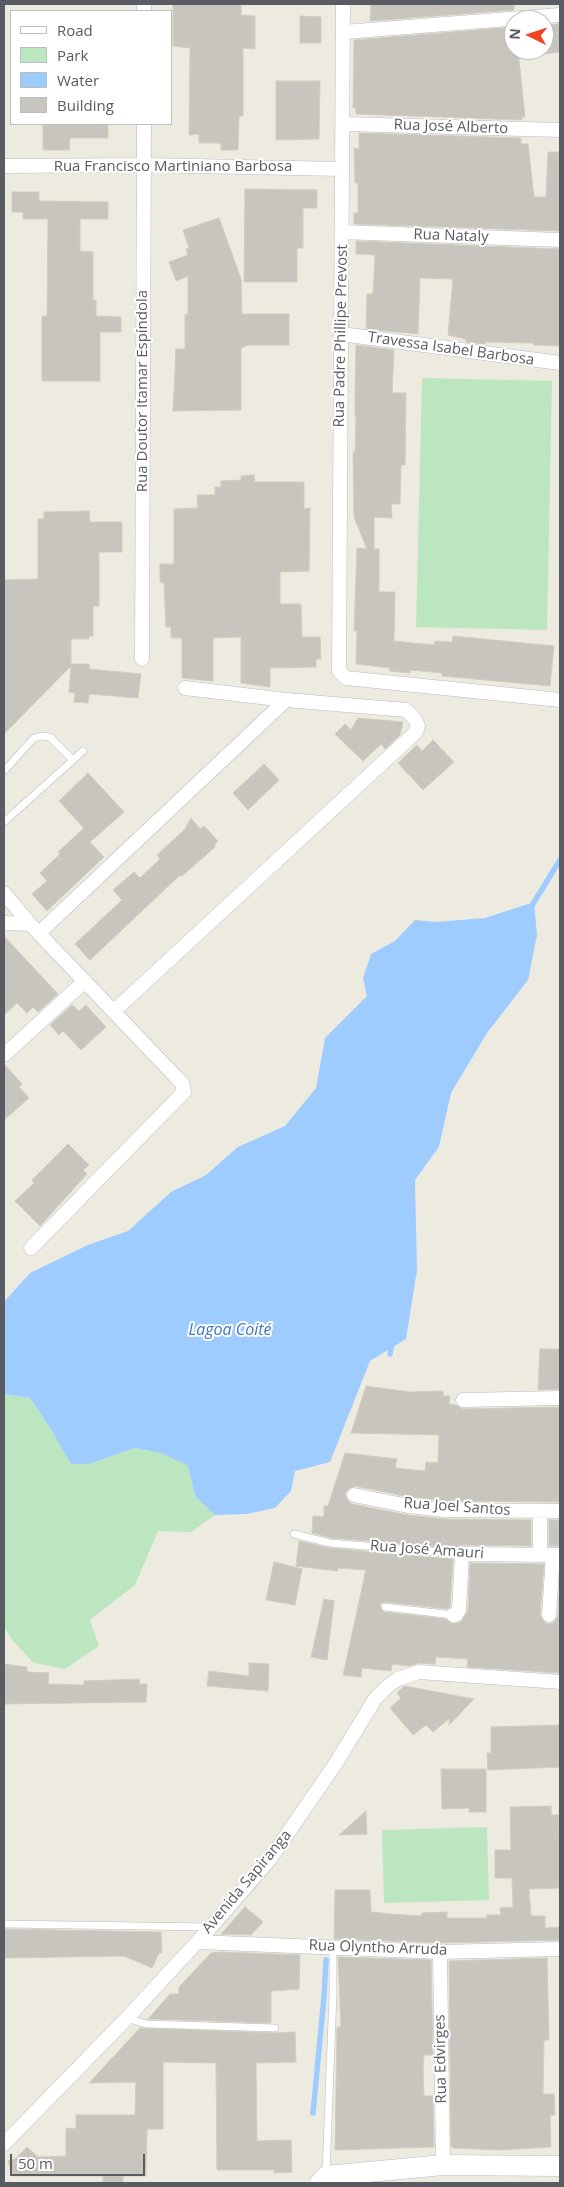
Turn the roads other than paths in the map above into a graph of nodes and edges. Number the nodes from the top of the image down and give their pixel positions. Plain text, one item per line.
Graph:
1 (343, 4) edge
2 (560, 15) edge
3 (344, 32) junction
4 (343, 124) junction
5 (144, 125) edge
6 (560, 130) edge
7 (144, 165) junction
8 (4, 166) edge
9 (342, 169) junction
10 (342, 232) junction
11 (560, 240) edge
12 (341, 334) junction
13 (560, 363) edge
14 (142, 659) dead end
15 (185, 688) dead end
16 (286, 700) junction
17 (560, 700) edge
18 (82, 751) dead end
19 (73, 760) junction
20 (4, 771) edge
21 (4, 822) edge
22 (5, 895) edge
23 (4, 923) edge
24 (35, 928) junction
25 (85, 981) junction
26 (114, 1011) junction
27 (4, 1055) edge
28 (31, 1248) dead end
29 (560, 1398) edge
30 (463, 1400) dead end
31 (354, 1495) dead end
32 (560, 1511) edge
33 (540, 1512) junction
34 (294, 1534) dead end
35 (462, 1554) junction
36 (551, 1555) edge
37 (385, 1607) dead end
38 (453, 1615) joint
39 (549, 1615) dead end
40 (560, 1682) edge
41 (4, 1924) edge
42 (211, 1927) junction
43 (197, 1942) junction
44 (333, 1946) junction
45 (560, 1949) edge
46 (440, 1952) junction
47 (127, 2018) junction
48 (275, 2028) dead end
49 (4, 2144) edge
50 (443, 2165) junction
51 (560, 2166) edge
52 (324, 2181) edge

1 - 3 street, Rua Padre Phillipe Prevost
2 - 3 street
3 - 4 street, Rua Padre Phillipe Prevost
4 - 6 street, Rua José Alberto
4 - 9 street, Rua Padre Phillipe Prevost
5 - 7 street, Rua Doutor Itamar Espíndola
7 - 8 street, Rua Francisco Martiniano Barbosa
7 - 9 street, Rua Francisco Martiniano Barbosa
7 - 14 street, Rua Doutor Itamar Espíndola
9 - 10 street, Rua Padre Phillipe Prevost
10 - 11 street, Rua Nataly
10 - 12 street, Rua Padre Phillipe Prevost
12 - 13 street, Travessa Isabel Barbosa
12 - 17 street, Rua Padre Phillipe Prevost
15 - 16 street
16 - 24 street
16 - 26 street
18 - 19 lane
19 - 20 lane
19 - 21 lane
22 - 24 street
23 - 24 street
24 - 25 street
25 - 26 street
25 - 27 street
26 - 28 street
29 - 30 street
31 - 33 street, Rua Joel Santos
32 - 33 street, Rua Joel Santos
33 - 36 street
34 - 35 lane, Rua José Amauri
35 - 36 street, Rua José Amauri
35 - 38 street
36 - 39 street
37 - 38 lane
40 - 42 street, Avenida Sapiranga
41 - 42 lane
42 - 43 street, Avenida Sapiranga
43 - 44 street, Rua Olyntho Arruda
43 - 47 street, Avenida Sapiranga
44 - 46 street, Rua Olyntho Arruda
44 - 52 lane
45 - 46 street, Rua Olyntho Arruda
46 - 50 street, Rua Edvirges
47 - 48 lane
47 - 49 street, Avenida Sapiranga
50 - 51 street
50 - 52 street

